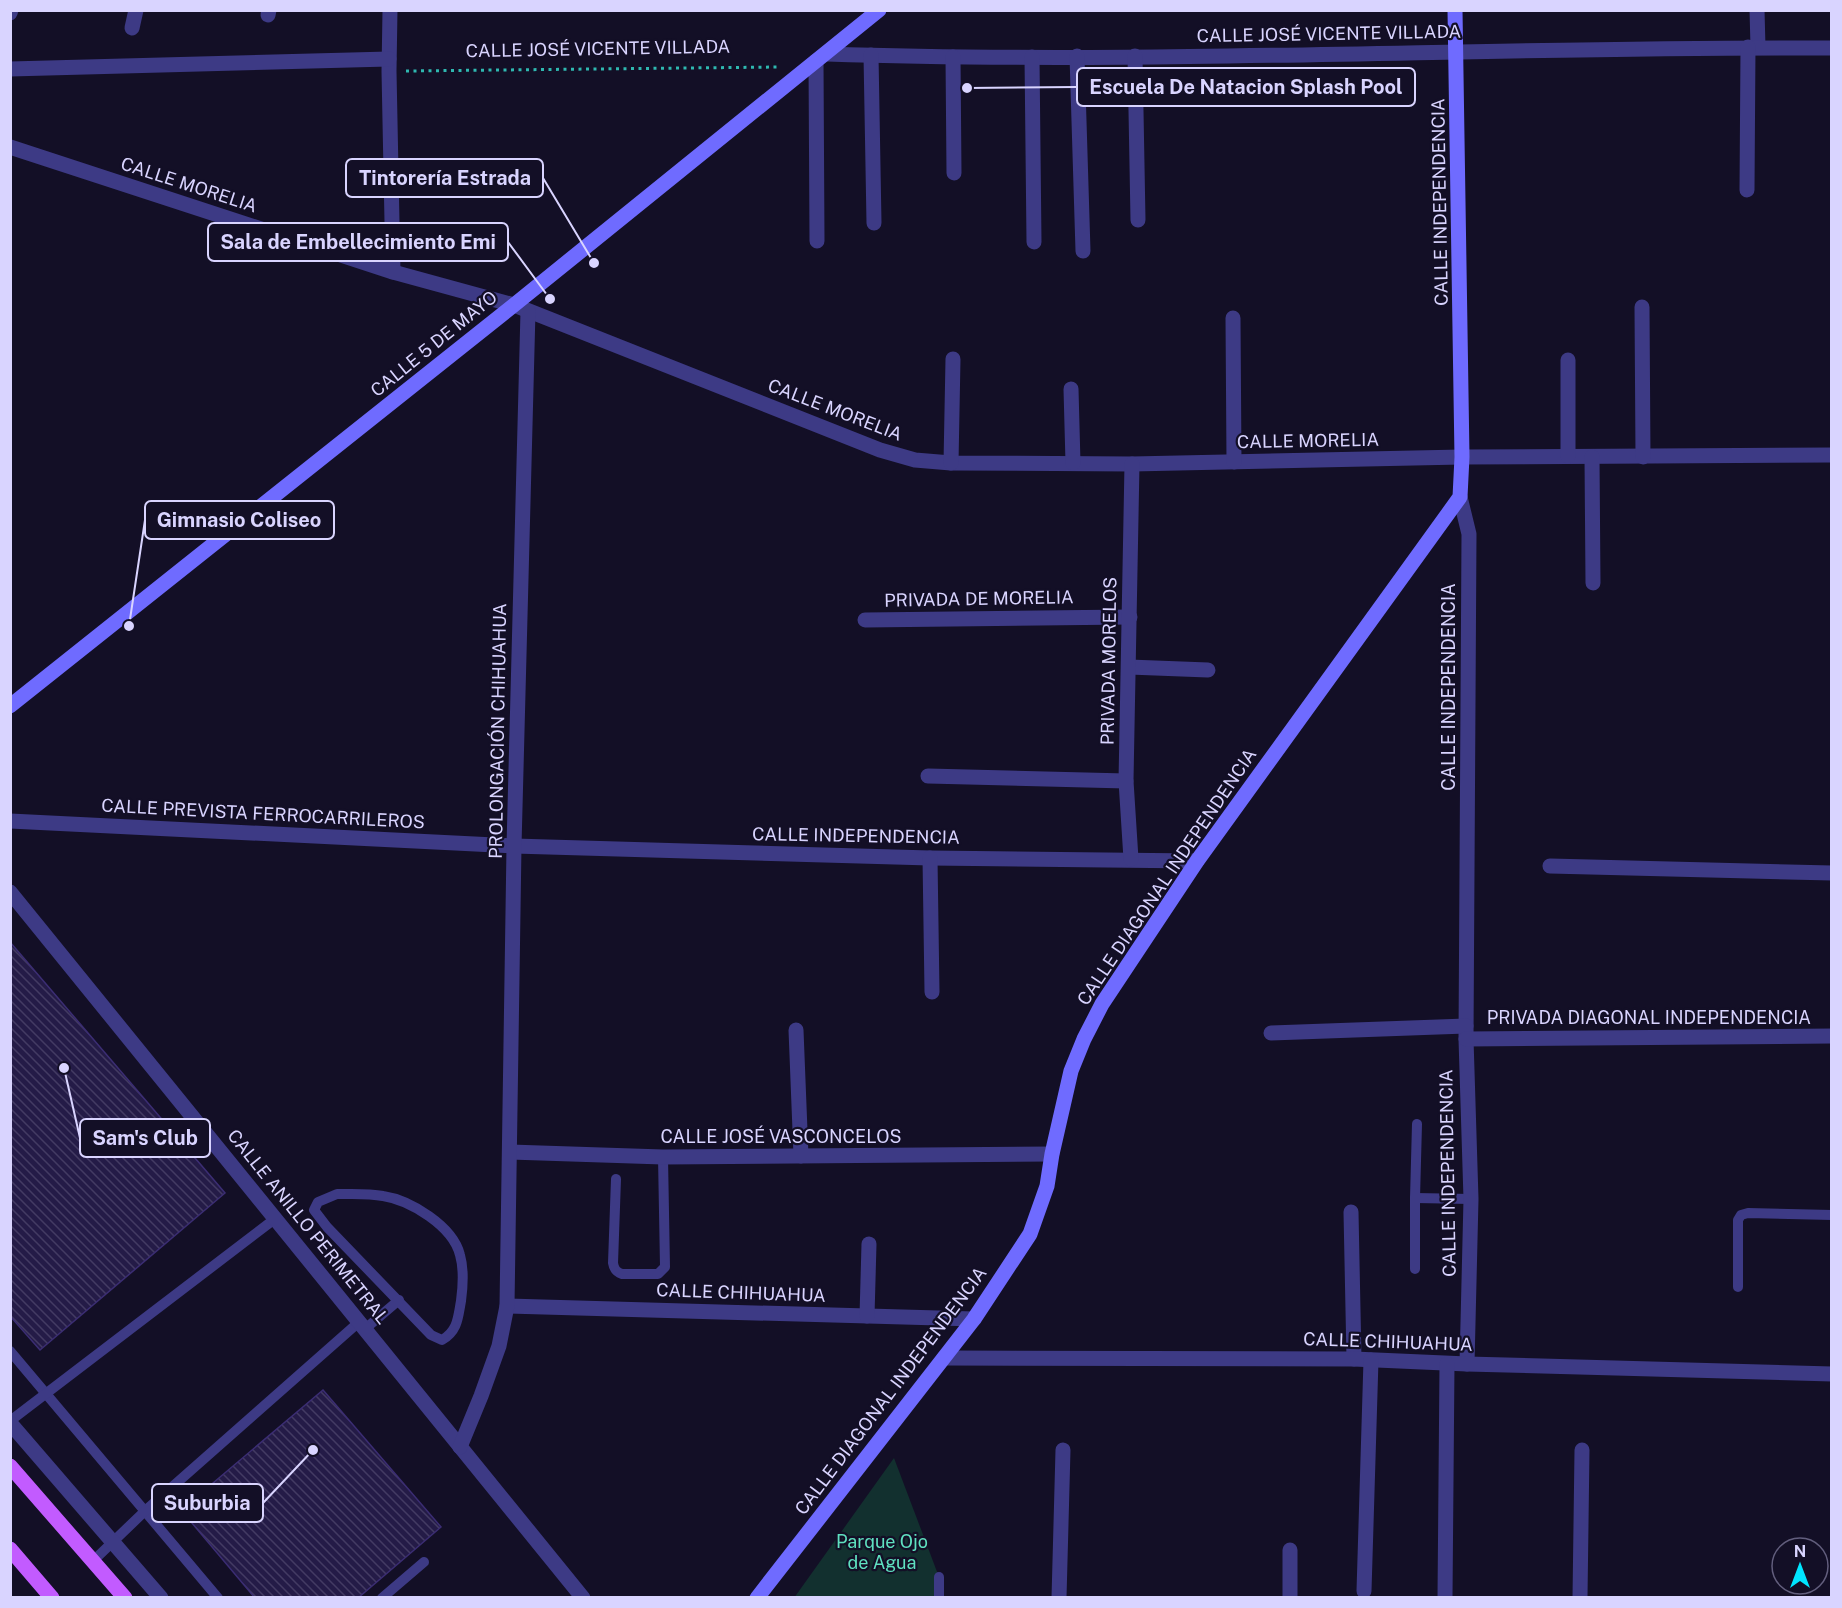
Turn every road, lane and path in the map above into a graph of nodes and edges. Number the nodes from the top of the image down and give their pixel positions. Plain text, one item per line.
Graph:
1 (136, 10) edge
2 (390, 10) edge
3 (879, 10) edge
4 (1455, 10) edge
5 (1757, 10) edge
6 (132, 28) dead end
7 (1753, 47) junction
8 (1832, 48) edge
9 (1457, 51) junction
10 (871, 55) junction
11 (1077, 56) junction
12 (1135, 56) junction
13 (953, 57) junction
14 (1032, 57) junction
15 (817, 60) junction
16 (389, 65) junction
17 (10, 69) edge
18 (10, 147) edge
19 (954, 172) dead end
20 (1747, 190) dead end
21 (1138, 220) dead end
22 (874, 223) dead end
23 (817, 242) dead end
24 (1034, 242) dead end
25 (1083, 251) dead end
26 (393, 272) junction
27 (1642, 307) dead end
28 (521, 308) junction
29 (1233, 318) dead end
30 (953, 359) dead end
31 (1568, 360) dead end
32 (1071, 389) dead end
33 (1832, 455) edge
34 (1568, 456) junction
35 (1462, 457) junction
36 (1592, 457) junction
37 (1643, 457) junction
38 (1234, 462) junction
39 (951, 463) junction
40 (1073, 463) junction
41 (1132, 464) junction
42 (1460, 497) junction
43 (1593, 583) dead end
44 (1130, 617) junction
45 (865, 620) dead end
46 (1129, 667) junction
47 (1208, 670) dead end
48 (10, 706) edge
49 (928, 776) dead end
50 (1126, 781) junction
51 (10, 821) edge
52 (514, 846) junction
53 (930, 858) junction
54 (1131, 859) junction
55 (1197, 861) junction
56 (1550, 867) dead end
57 (1832, 873) edge
58 (10, 892) edge
59 (932, 992) dead end
60 (796, 1030) dead end
61 (1271, 1033) dead end
62 (1466, 1033) junction
63 (1832, 1036) edge
64 (1417, 1124) dead end
65 (510, 1152) junction
66 (1052, 1154) junction
67 (801, 1156) junction
68 (663, 1157) junction
69 (616, 1179) dead end
70 (1415, 1198) junction
71 (1471, 1199) junction
72 (1351, 1212) dead end
73 (1832, 1215) edge
74 (276, 1218) junction
75 (869, 1244) dead end
76 (1416, 1269) dead end
77 (1738, 1287) dead end
78 (399, 1300) junction
79 (507, 1306) junction
80 (867, 1316) junction
81 (974, 1319) junction
82 (362, 1325) junction
83 (10, 1351) edge
84 (944, 1358) junction
85 (1354, 1359) junction
86 (1371, 1360) junction
87 (1447, 1364) junction
88 (1467, 1365) junction
89 (1832, 1374) edge
90 (46, 1393) junction
91 (10, 1422) edge
92 (460, 1447) junction
93 (1063, 1450) dead end
94 (1582, 1450) dead end
95 (10, 1466) edge
96 (147, 1510) junction
97 (114, 1542) junction
98 (10, 1549) edge
99 (1290, 1550) dead end
100 (93, 1561) junction
101 (424, 1562) dead end
102 (939, 1577) dead end
103 (1364, 1591) dead end
104 (52, 1598) edge
105 (124, 1598) edge
106 (161, 1598) edge
107 (218, 1598) edge
108 (382, 1598) edge
109 (583, 1598) edge
110 (757, 1598) edge
111 (939, 1598) edge
112 (1059, 1598) edge
113 (1290, 1598) edge
114 (1445, 1598) edge
115 (1580, 1598) edge

1 - 6 street
2 - 16 street
3 - 15 main road, CALLE 5 DE MAYO
4 - 9 main road, CALLE INDEPENDENCIA
5 - 7 street
7 - 8 street, CALLE JOSÉ VICENTE VILLADA
7 - 9 street, CALLE JOSÉ VICENTE VILLADA
7 - 20 street
9 - 12 street, CALLE JOSÉ VICENTE VILLADA
9 - 35 main road, CALLE INDEPENDENCIA
10 - 13 street, CALLE JOSÉ VICENTE VILLADA
10 - 15 street, CALLE JOSÉ VICENTE VILLADA
10 - 22 street
11 - 12 street, CALLE JOSÉ VICENTE VILLADA
11 - 14 street, CALLE JOSÉ VICENTE VILLADA
11 - 25 street
12 - 21 street
13 - 14 street, CALLE JOSÉ VICENTE VILLADA
13 - 19 street
14 - 24 street
15 - 16 path, CALLE JOSÉ VICENTE VILLADA
15 - 23 street
15 - 28 main road, CALLE 5 DE MAYO
16 - 17 street
16 - 26 street
18 - 26 street, CALLE MORELIA
26 - 28 street, CALLE MORELIA
27 - 37 street
28 - 39 street, CALLE MORELIA
28 - 48 main road, CALLE 5 DE MAYO
28 - 52 street, PROLONGACIÓN CHIHUAHUA
29 - 38 street
30 - 39 street
31 - 34 street
32 - 40 street
33 - 37 street, CALLE MORELIA
34 - 35 street, CALLE MORELIA
34 - 36 street, CALLE MORELIA
35 - 38 street, CALLE MORELIA
35 - 42 main road, CALLE INDEPENDENCIA
36 - 37 street, CALLE MORELIA
36 - 43 street
38 - 41 street, CALLE MORELIA
39 - 40 street, CALLE MORELIA
40 - 41 street, CALLE MORELIA
41 - 44 street, PRIVADA MORELOS
42 - 55 main road, CALLE DIAGONAL INDEPENDENCIA
42 - 62 street, CALLE INDEPENDENCIA
44 - 45 street, PRIVADA DE MORELIA
44 - 46 street, PRIVADA MORELOS
46 - 47 street
46 - 50 street, PRIVADA MORELOS
49 - 50 street
50 - 54 street, PRIVADA MORELOS
51 - 52 street, CALLE PREVISTA FERROCARRILEROS
52 - 53 street, CALLE INDEPENDENCIA
52 - 65 street, PROLONGACIÓN CHIHUAHUA
53 - 54 street, CALLE INDEPENDENCIA
53 - 59 street
54 - 55 street, CALLE INDEPENDENCIA
55 - 66 main road, CALLE DIAGONAL INDEPENDENCIA
56 - 57 street
58 - 74 street, CALLE ANILLO PERIMETRAL
60 - 67 street
61 - 62 street, PRIVADA DIAGONAL INDEPENDENCIA
62 - 63 street, PRIVADA DIAGONAL INDEPENDENCIA
62 - 71 street, CALLE INDEPENDENCIA
64 - 70 lane
65 - 68 street, CALLE JOSÉ VASCONCELOS
65 - 79 street
66 - 67 street, CALLE JOSÉ VASCONCELOS
66 - 81 main road, CALLE DIAGONAL INDEPENDENCIA
67 - 68 street, CALLE JOSÉ VASCONCELOS
68 - 69 lane
70 - 71 lane
70 - 76 lane
71 - 88 street, CALLE INDEPENDENCIA
72 - 85 street
73 - 77 lane
74 - 82 street, CALLE ANILLO PERIMETRAL
74 - 90 lane
75 - 80 street
78 - 78 lane
78 - 82 lane
79 - 80 street, CALLE CHIHUAHUA
79 - 92 street
80 - 81 street, CALLE CHIHUAHUA
81 - 84 main road, CALLE DIAGONAL INDEPENDENCIA
82 - 92 street, CALLE ANILLO PERIMETRAL
82 - 96 lane
83 - 90 lane
84 - 85 street, CALLE CHIHUAHUA
84 - 110 main road, CALLE DIAGONAL INDEPENDENCIA
85 - 86 street, CALLE CHIHUAHUA
86 - 87 street, CALLE CHIHUAHUA
86 - 103 street
87 - 88 street, CALLE CHIHUAHUA
87 - 114 street
88 - 89 street, CALLE CHIHUAHUA
90 - 91 lane
90 - 96 lane
91 - 97 street
92 - 109 street, CALLE ANILLO PERIMETRAL
93 - 112 street
94 - 115 street
95 - 100 main road
96 - 97 lane
96 - 107 lane
97 - 100 lane
97 - 106 street
98 - 104 main road
99 - 113 street
100 - 105 main road
101 - 108 lane
102 - 111 lane

